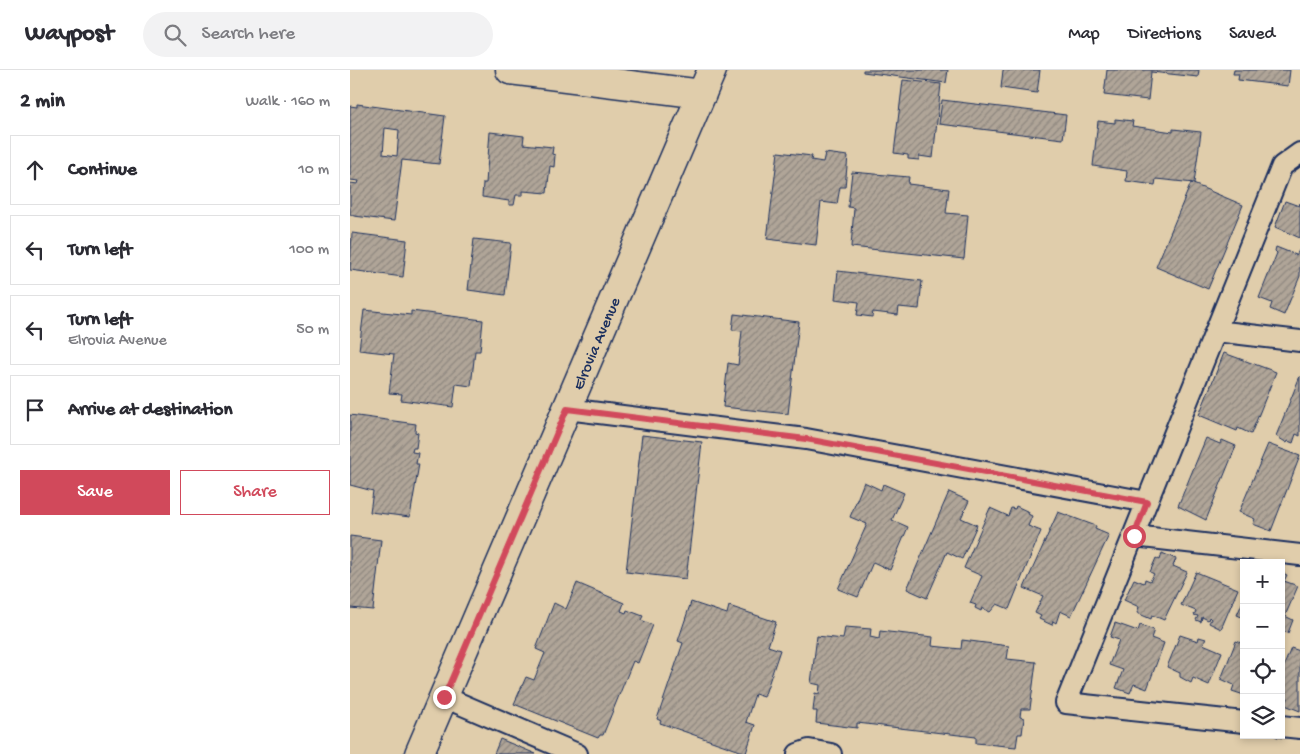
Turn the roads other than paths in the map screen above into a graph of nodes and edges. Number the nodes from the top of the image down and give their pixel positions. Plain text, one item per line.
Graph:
1 (510, 70) edge
2 (707, 82) edge
3 (1300, 153) edge
4 (1216, 331) junction
5 (1300, 341) edge
6 (567, 409) junction
7 (1147, 502) junction
8 (1134, 536) junction
9 (1300, 555) edge
10 (444, 697) junction
11 (1240, 722) edge
12 (1285, 726) edge
13 (1300, 728) edge
14 (419, 754) edge
15 (577, 754) edge
16 (798, 754) edge
17 (832, 754) edge

1 - 2 street
2 - 6 street, Elrovia Avenue
3 - 4 lane
4 - 5 lane
4 - 7 lane
6 - 7 lane
6 - 10 street, Elrovia Avenue
7 - 8 lane
8 - 9 lane
8 - 11 lane
10 - 14 street, Elrovia Avenue
10 - 15 lane
12 - 13 lane
16 - 17 lane

